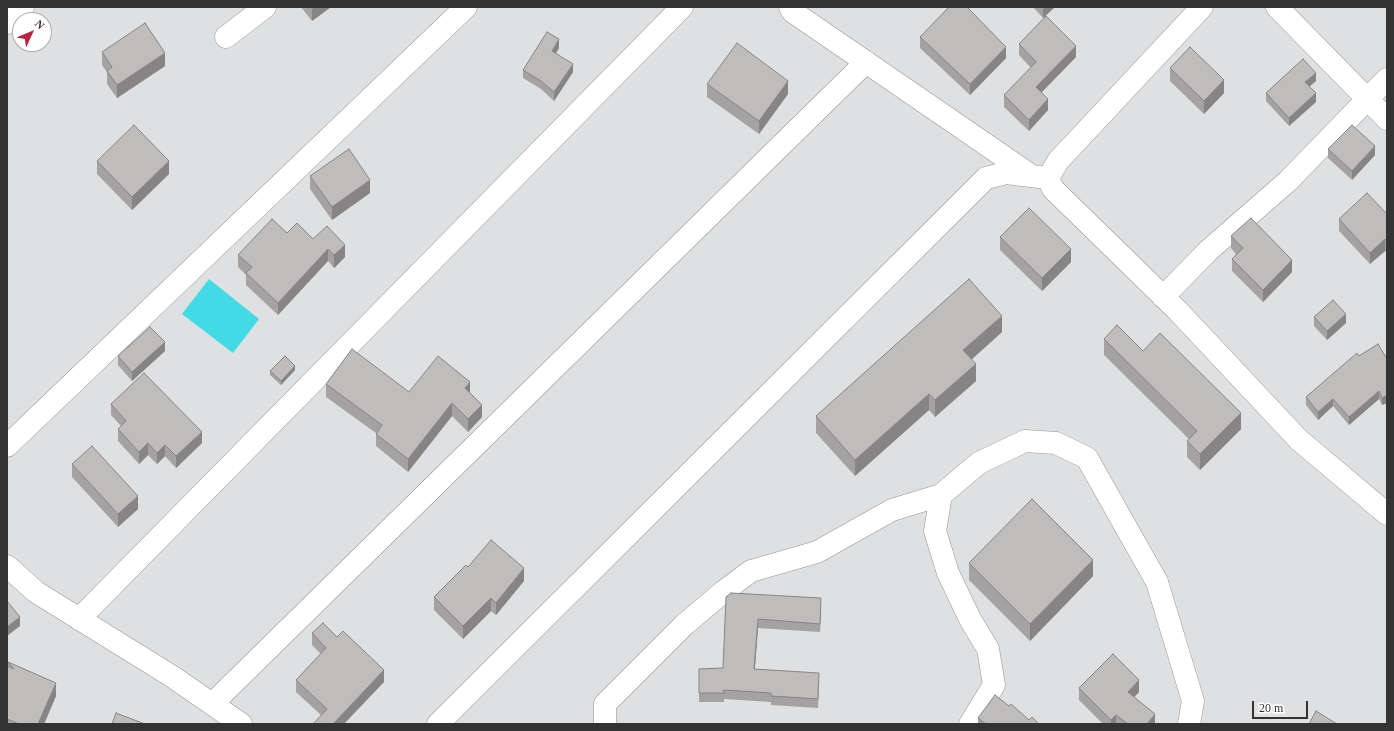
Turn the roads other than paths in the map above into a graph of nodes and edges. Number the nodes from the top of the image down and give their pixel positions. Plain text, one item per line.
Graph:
1 (23, 7) edge
2 (265, 7) edge
3 (466, 7) edge
4 (682, 7) edge
5 (790, 7) edge
6 (1202, 7) edge
7 (1277, 7) edge
8 (7, 23) edge
9 (226, 37) dead end
10 (866, 62) junction
11 (1387, 79) edge
12 (1368, 100) junction
13 (1387, 119) edge
14 (1041, 178) junction
15 (1163, 297) junction
16 (7, 446) edge
17 (941, 494) junction
18 (1387, 514) edge
19 (7, 566) edge
20 (79, 619) junction
21 (212, 704) junction
22 (241, 724) edge
23 (438, 724) edge
24 (605, 724) edge
25 (970, 724) edge
26 (1189, 724) edge

1 - 8 street
2 - 9 street
3 - 16 street
4 - 20 street
5 - 10 street
6 - 14 street
7 - 12 street
10 - 14 street
10 - 21 street
11 - 12 street
12 - 13 street
12 - 15 street
14 - 15 street
14 - 23 street
15 - 18 street
17 - 24 street
17 - 25 street
17 - 26 street
19 - 20 street
20 - 21 street
21 - 22 street

